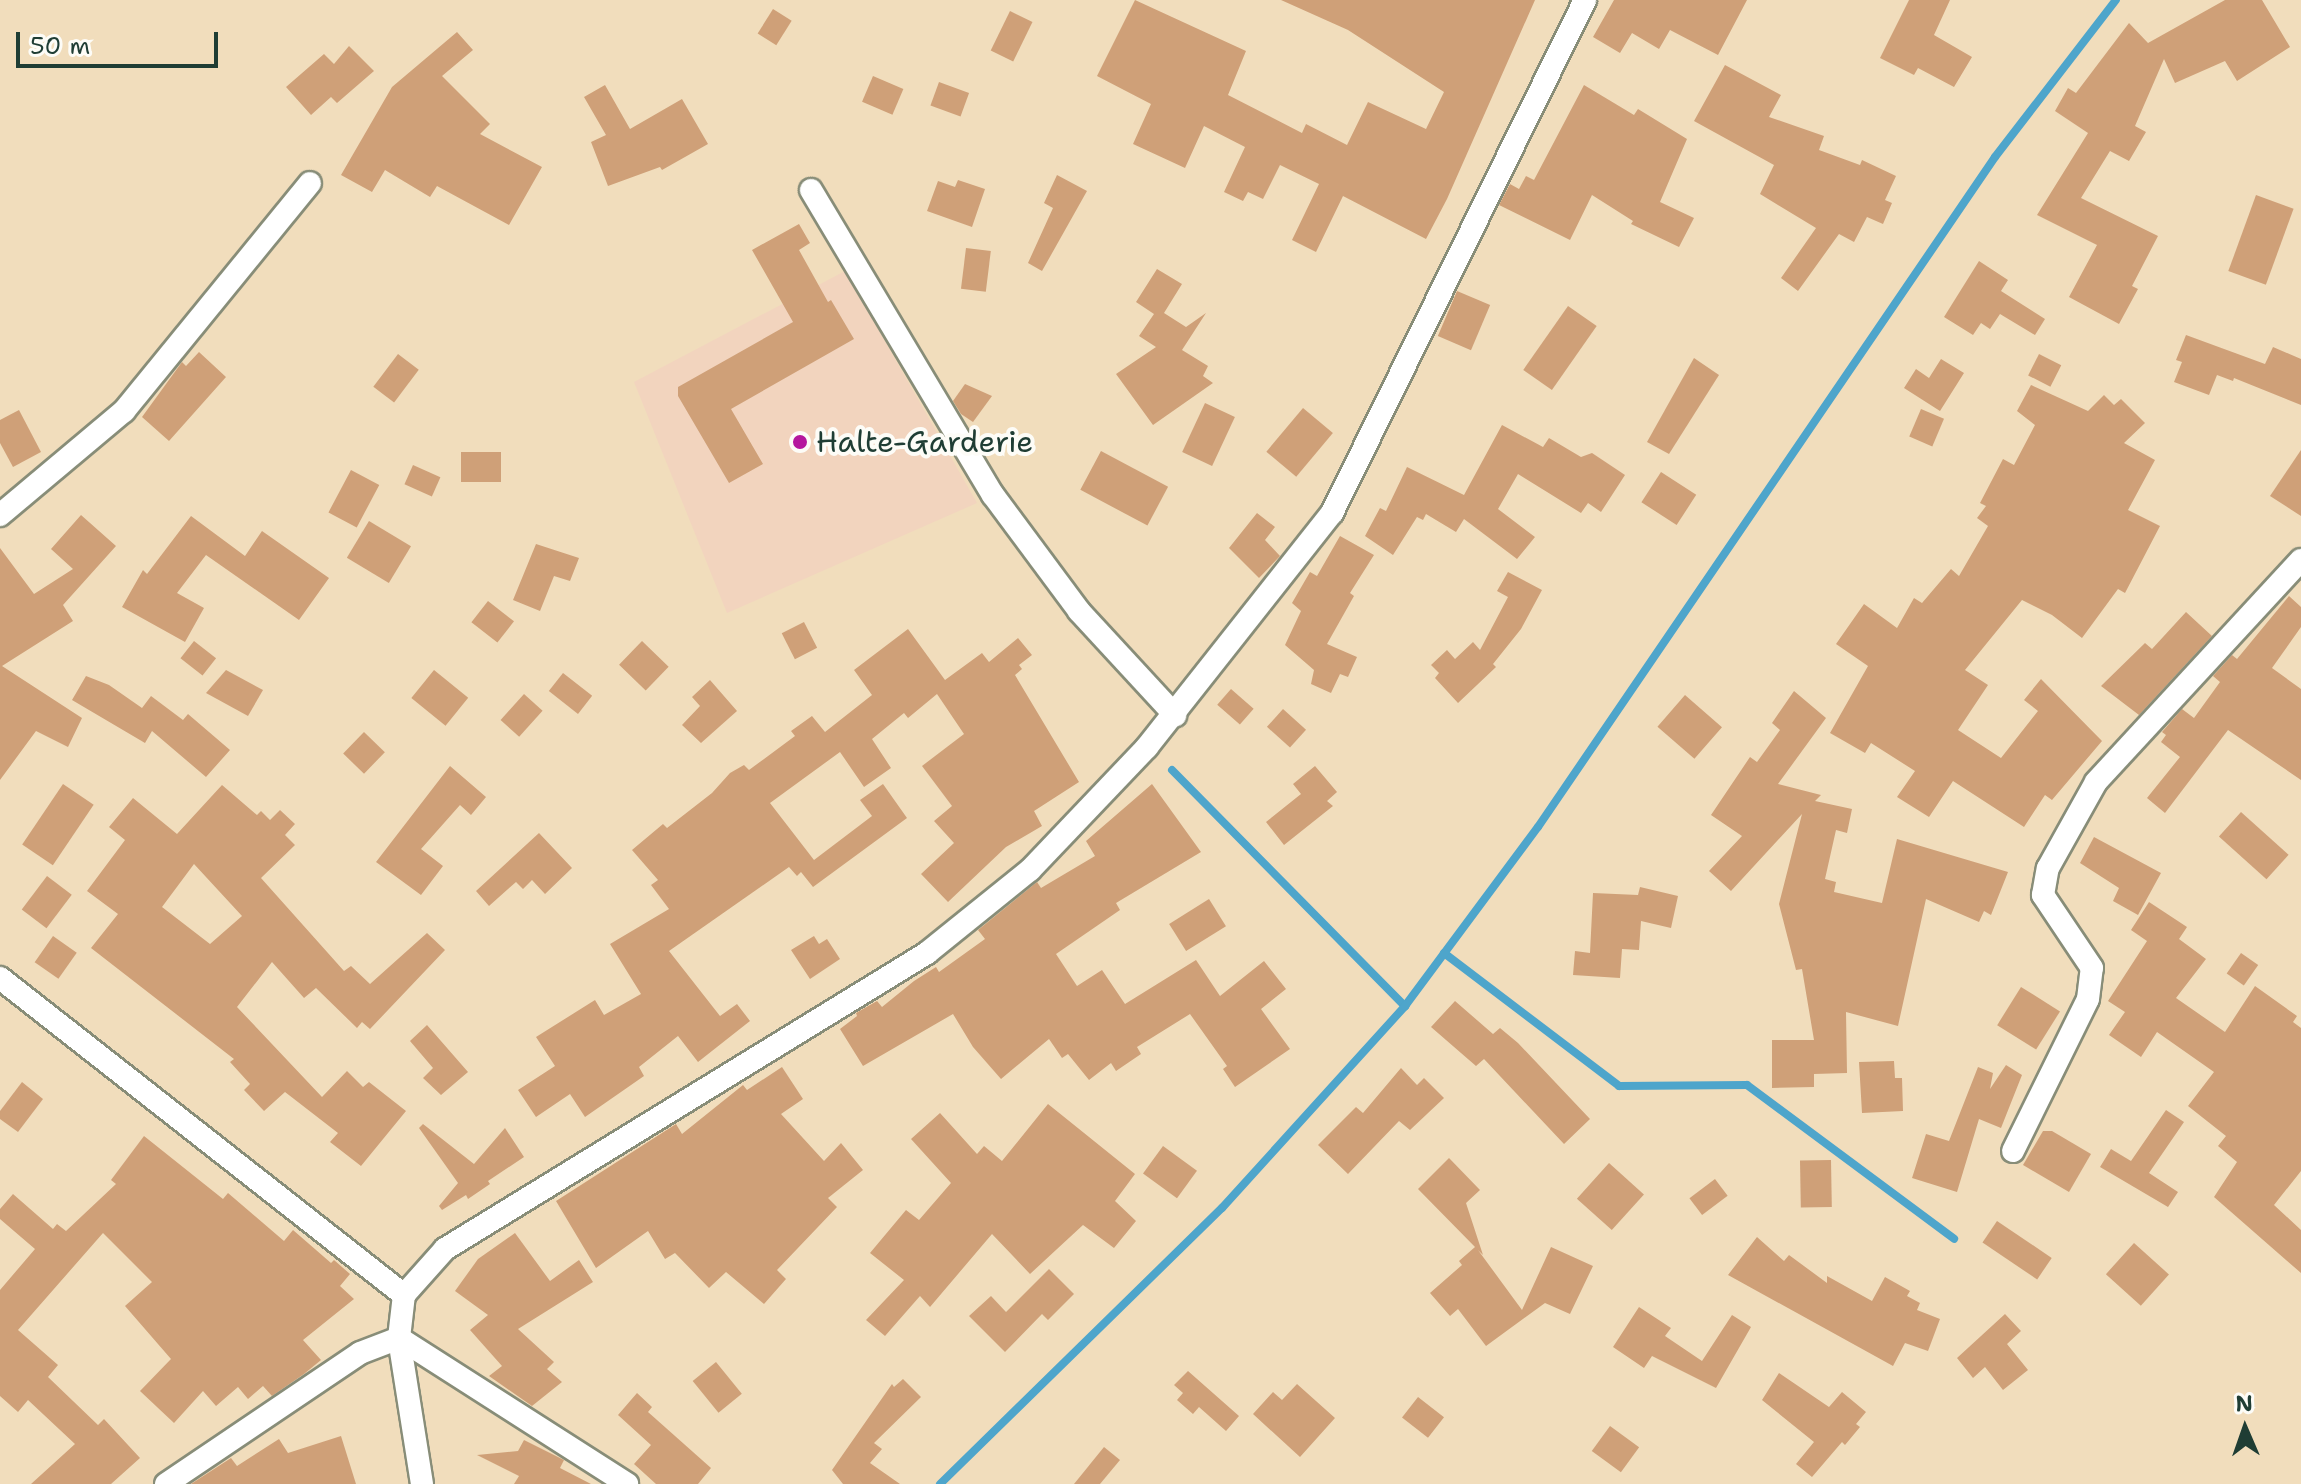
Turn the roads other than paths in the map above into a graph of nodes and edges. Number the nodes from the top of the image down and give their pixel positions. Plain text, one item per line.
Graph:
1 (1585, 0) edge
2 (310, 183) dead end
3 (811, 190) dead end
4 (0, 515) edge
5 (2301, 560) edge
6 (1175, 715) junction
7 (0, 978) edge
8 (2013, 1151) dead end
9 (404, 1295) junction
10 (399, 1338) junction
11 (166, 1484) edge
12 (422, 1484) edge
13 (627, 1484) edge

1 - 6 street
2 - 4 street
3 - 6 street
5 - 8 street
6 - 9 street
7 - 9 street
9 - 10 street
10 - 11 street
10 - 12 street
10 - 13 street

